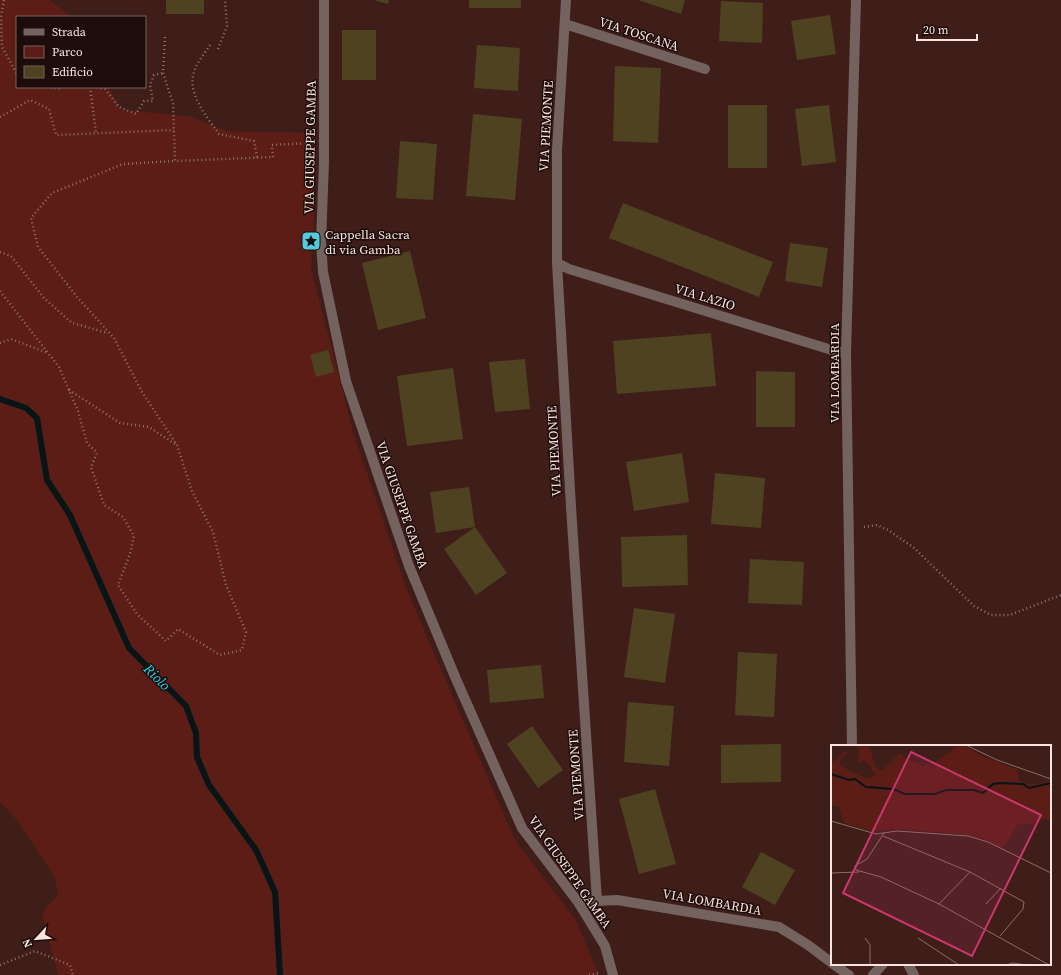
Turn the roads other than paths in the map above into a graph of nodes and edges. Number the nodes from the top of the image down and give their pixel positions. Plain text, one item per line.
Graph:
1 (324, 0) edge
2 (566, 0) edge
3 (856, 0) edge
4 (564, 24) junction
5 (705, 69) dead end
6 (557, 263) junction
7 (846, 353) junction
8 (852, 745) edge
9 (597, 901) junction
10 (578, 902) junction
11 (831, 963) edge
12 (834, 965) edge
13 (883, 965) edge
14 (909, 965) edge
15 (613, 975) edge
16 (849, 975) edge
17 (873, 975) edge
18 (914, 975) edge

1 - 10 street, VIA GIUSEPPE GAMBA
2 - 4 street, VIA PIEMONTE
3 - 7 street, VIA LOMBARDIA
4 - 5 street, VIA TOSCANA
4 - 6 street, VIA PIEMONTE
6 - 7 street, VIA LAZIO
6 - 9 street, VIA PIEMONTE
7 - 8 street, VIA LOMBARDIA
9 - 10 street, VIA LOMBARDIA
9 - 11 street, VIA LOMBARDIA
10 - 15 street, VIA GIUSEPPE GAMBA
12 - 16 street, VIA LOMBARDIA
13 - 17 street
14 - 18 street

